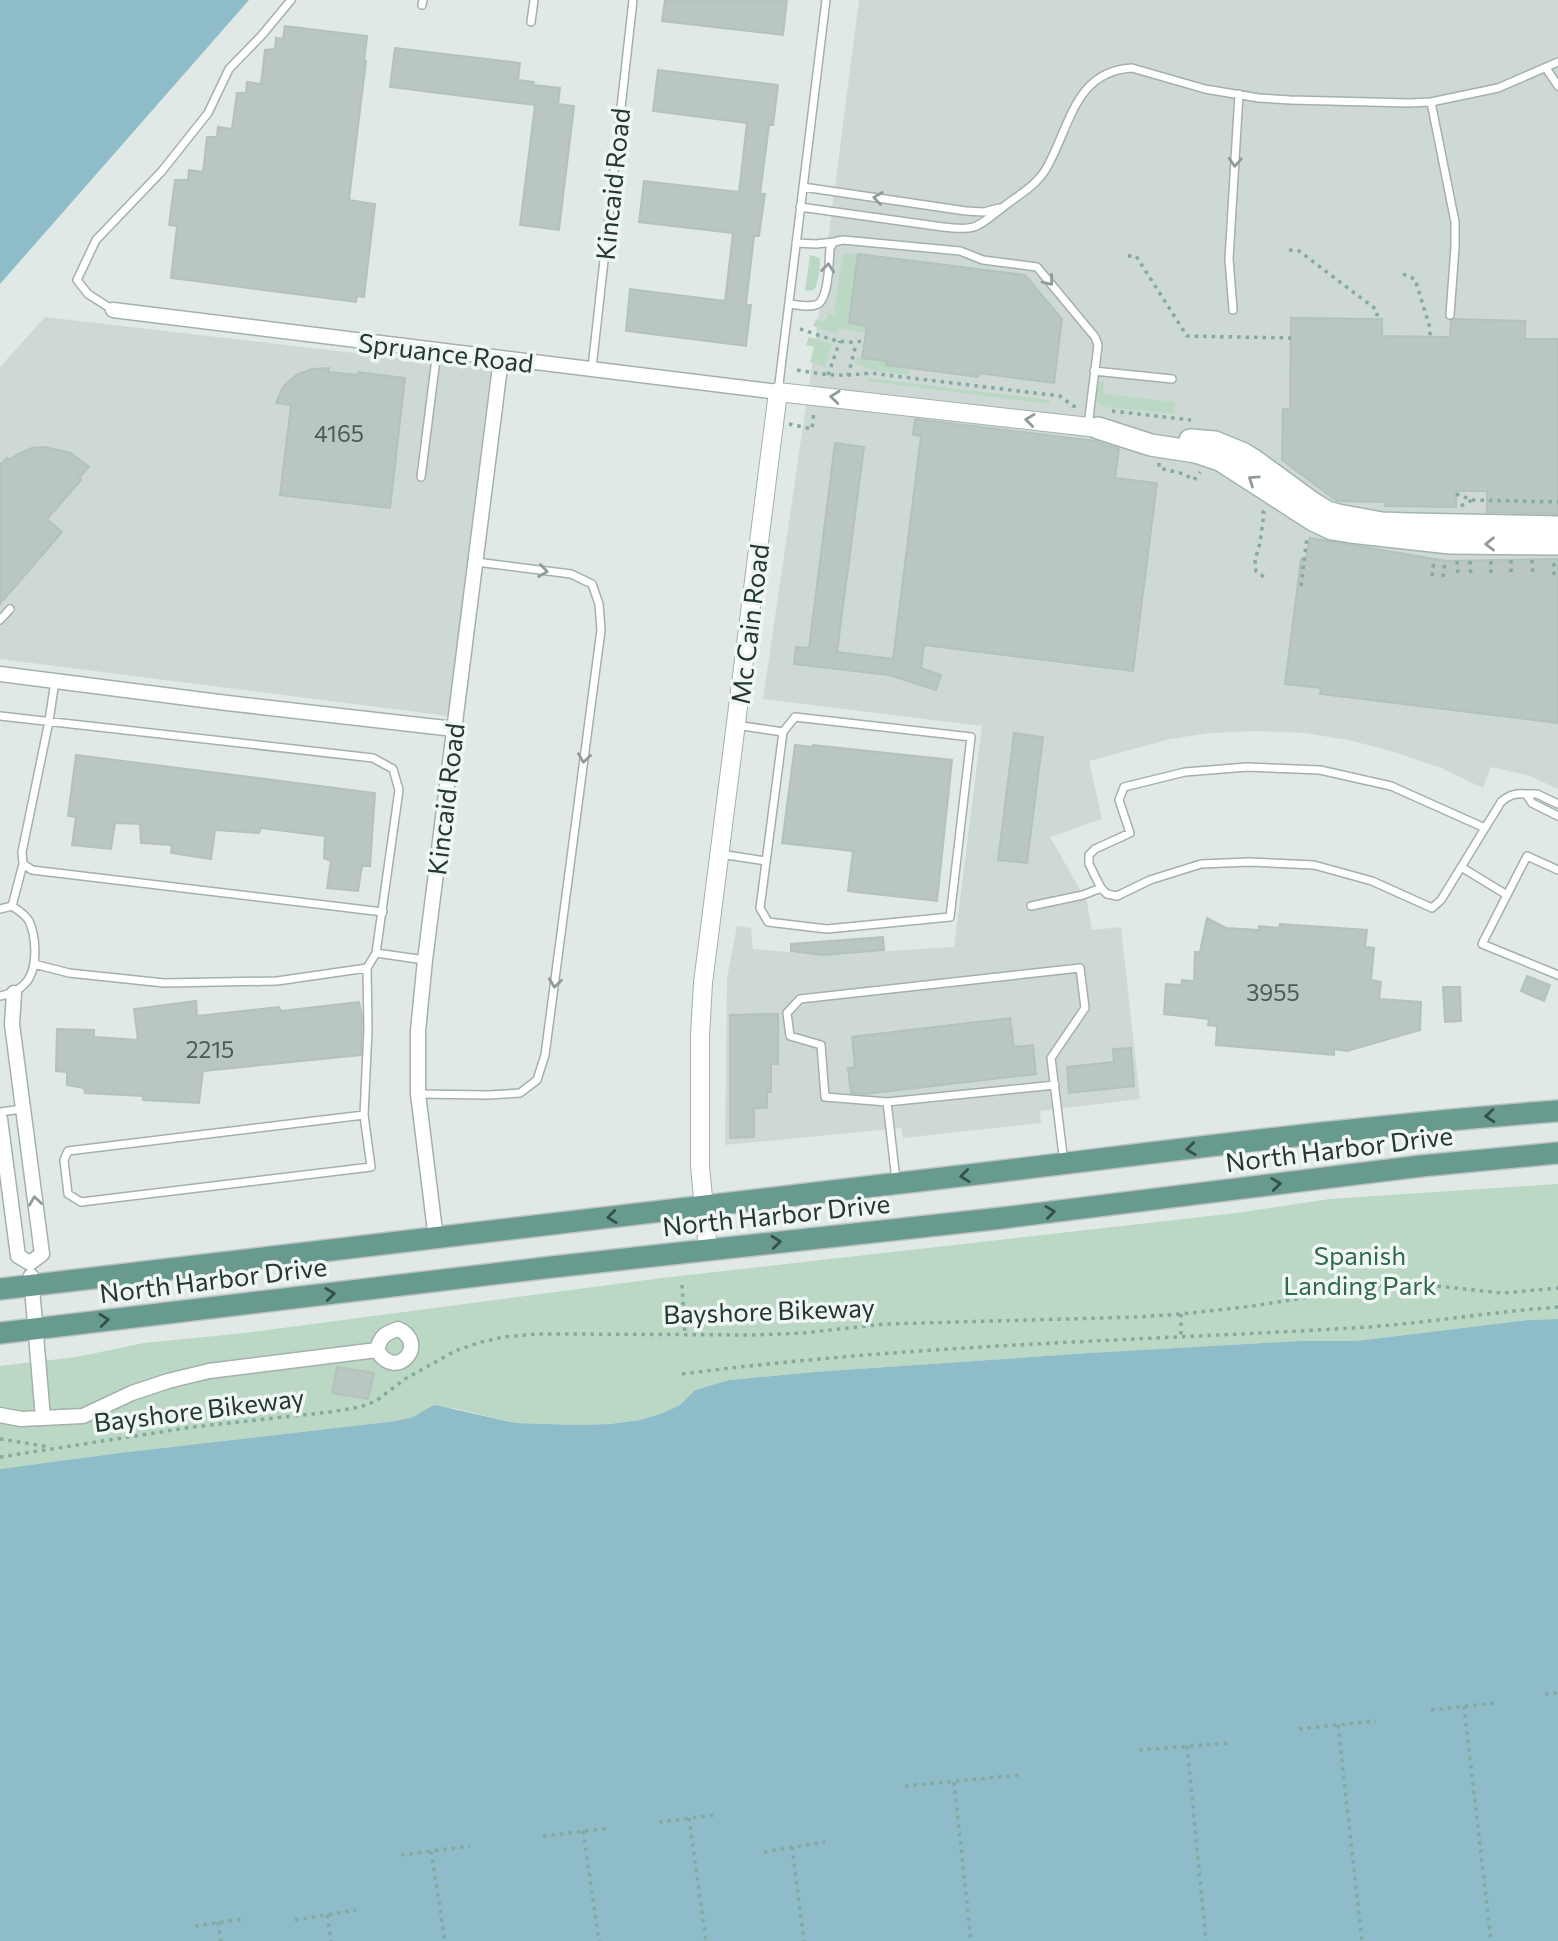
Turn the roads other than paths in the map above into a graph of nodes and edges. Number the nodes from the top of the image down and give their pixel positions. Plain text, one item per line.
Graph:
1 (291, 0) edge
2 (534, 0) edge
3 (633, 0) edge
4 (826, 0) edge
5 (531, 22) dead end
6 (1558, 62) edge
7 (1546, 68) junction
8 (1558, 86) edge
9 (1239, 94) junction
10 (1431, 102) junction
11 (803, 187) junction
12 (800, 207) junction
13 (1003, 207) junction
14 (834, 242) junction
15 (796, 243) junction
16 (789, 304) junction
17 (113, 310) joint
18 (1233, 310) dead end
19 (1450, 315) dead end
20 (437, 351) junction
21 (502, 359) junction
22 (592, 368) junction
23 (1094, 371) junction
24 (1172, 379) dead end
25 (778, 392) junction
26 (1093, 427) junction
27 (421, 477) dead end
28 (1558, 527) edge
29 (1556, 551) edge
30 (476, 562) junction
31 (10, 609) dead end
32 (0, 620) edge
33 (0, 674) edge
34 (55, 681) junction
35 (0, 716) edge
36 (49, 721) junction
37 (736, 725) junction
38 (454, 729) junction
39 (783, 732) junction
40 (1526, 794) junction
41 (1558, 804) edge
42 (1558, 816) edge
43 (1485, 828) junction
44 (720, 854) junction
45 (766, 861) junction
46 (23, 864) junction
47 (1461, 867) junction
48 (1558, 870) edge
49 (1101, 888) junction
50 (1507, 895) junction
51 (12, 906) junction
52 (1031, 906) dead end
53 (0, 909) edge
54 (383, 912) junction
55 (376, 954) junction
56 (425, 960) junction
57 (34, 964) junction
58 (367, 968) junction
59 (1558, 975) edge
60 (7, 994) edge
61 (1055, 1084) junction
62 (418, 1094) junction
63 (887, 1102) junction
64 (22, 1109) junction
65 (1558, 1111) edge
66 (0, 1112) edge
67 (364, 1115) junction
68 (0, 1119) edge
69 (1558, 1153) edge
70 (1065, 1164) junction
71 (896, 1184) junction
72 (704, 1206) junction
73 (436, 1239) junction
74 (708, 1250) junction
75 (30, 1263) junction
76 (32, 1285) junction
77 (0, 1289) edge
78 (36, 1328) junction
79 (0, 1333) edge
80 (377, 1350) dead end
81 (0, 1415) edge
82 (43, 1418) junction

1 - 17 lane
2 - 5 lane
3 - 22 lane, Kincaid Road
4 - 11 lane, Mc Cain Road
6 - 7 lane
7 - 8 lane
7 - 10 lane
9 - 10 lane
9 - 13 lane
9 -> 18 lane
10 - 19 lane
11 - 12 lane, Mc Cain Road
13 -> 11 lane
12 - 13 lane
12 - 15 lane, Mc Cain Road
14 - 15 lane
16 -> 14 lane
14 -> 23 lane
15 - 16 lane, Mc Cain Road
16 - 25 lane, Mc Cain Road
17 - 20 street, Spruance Road
20 - 21 street, Spruance Road
20 - 27 lane
21 - 22 street, Spruance Road
21 - 30 street, Kincaid Road
22 - 25 street, Spruance Road
23 - 24 lane
23 - 26 lane
26 -> 25 street
25 - 37 street, Mc Cain Road
26 - 28 main road
29 -> 26 main road
30 - 38 street, Kincaid Road
30 -> 62 lane
31 - 32 lane
33 - 34 street
34 - 36 lane
34 - 38 street
35 - 36 lane
36 - 46 lane
36 - 54 lane
37 - 39 lane
37 - 44 street, Mc Cain Road
38 - 56 street, Kincaid Road
39 - 45 lane
39 - 45 lane
40 - 41 lane
40 - 42 lane
40 - 43 lane
43 - 47 lane
43 - 49 lane
44 - 45 lane
44 - 72 street, Mc Cain Road
46 - 51 lane
46 - 54 lane
47 - 49 lane
47 - 50 lane
48 - 50 lane
49 - 52 lane
50 - 59 lane
51 - 53 lane
51 - 57 lane
54 - 55 lane
55 - 56 lane
55 - 58 lane
56 - 62 street, Kincaid Road
57 - 58 lane
57 - 60 lane
58 - 67 lane
60 - 64 street
61 - 63 lane
61 - 63 lane
61 - 70 lane
62 - 73 street, Kincaid Road
63 - 71 lane
64 - 66 lane
75 -> 64 street
65 -> 70 main road, North Harbor Drive
67 - 67 lane
68 - 75 street
74 -> 69 main road, North Harbor Drive
70 -> 71 main road, North Harbor Drive
71 - 72 main road, North Harbor Drive
72 -> 73 main road, North Harbor Drive
72 - 74 street, Mc Cain Road
73 - 76 main road, North Harbor Drive
78 -> 74 main road, North Harbor Drive
75 - 76 street
76 - 77 main road, North Harbor Drive
76 - 78 street
78 - 79 main road, North Harbor Drive
78 - 82 street
80 - 82 street
81 - 82 street

